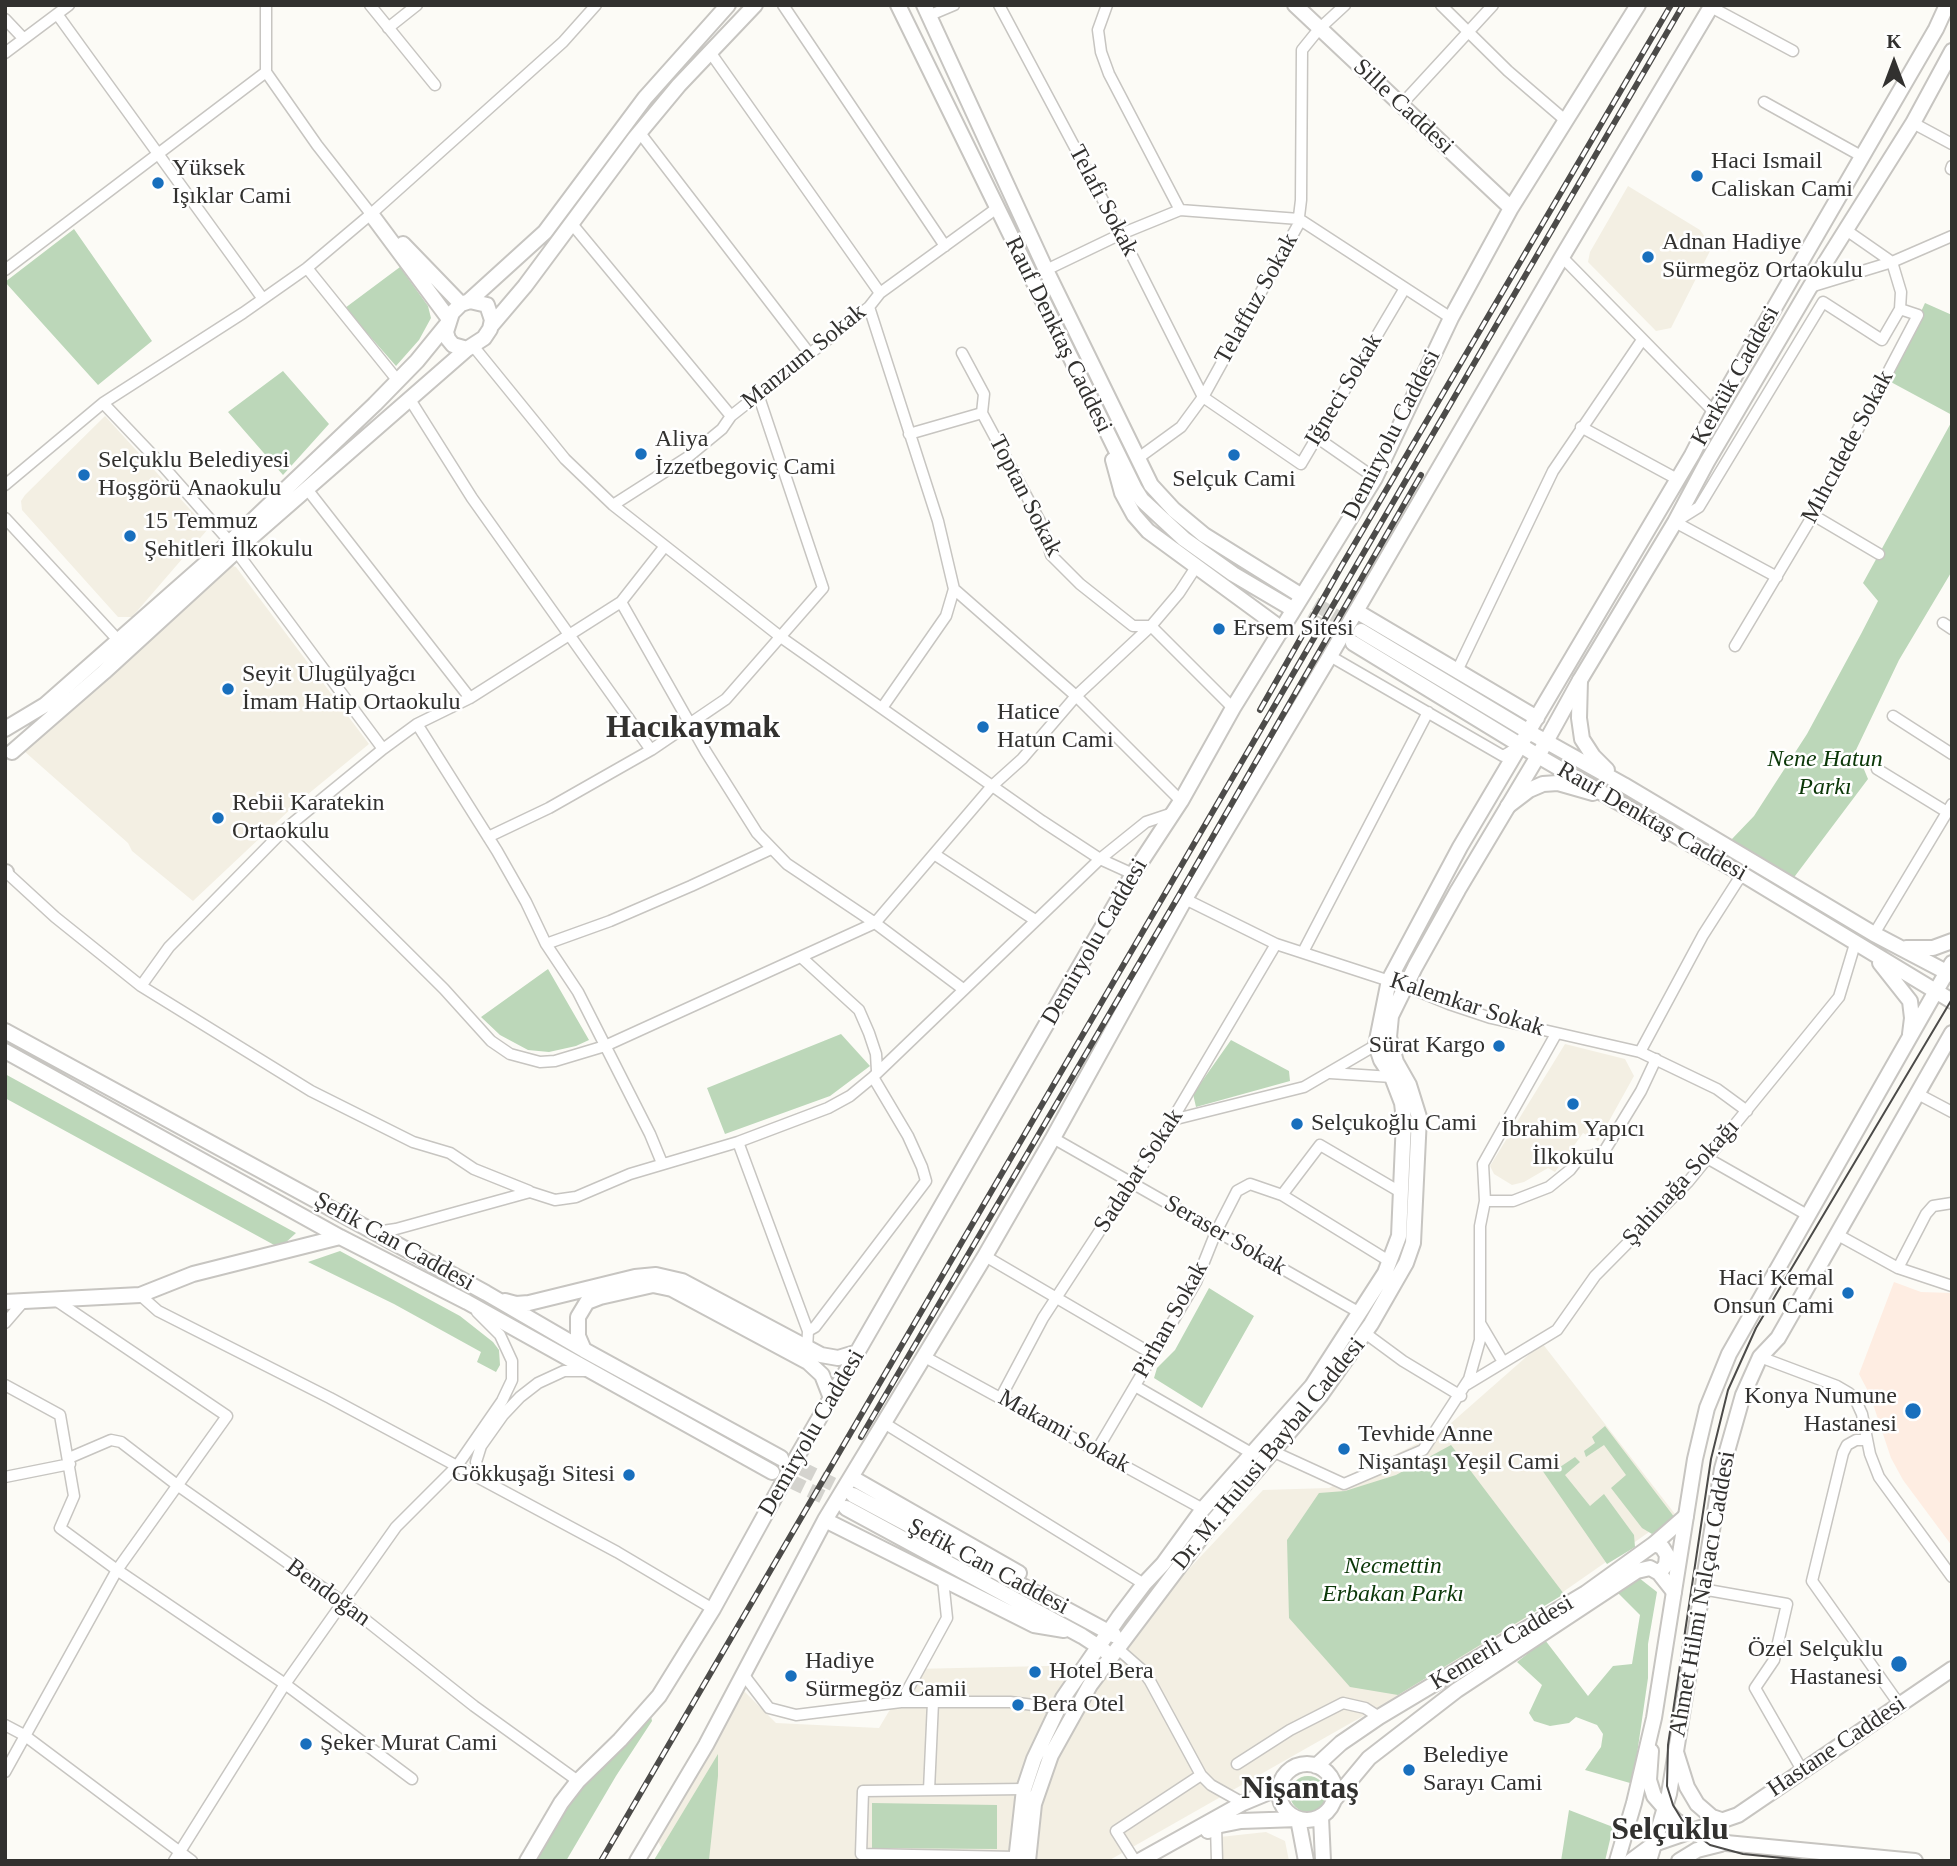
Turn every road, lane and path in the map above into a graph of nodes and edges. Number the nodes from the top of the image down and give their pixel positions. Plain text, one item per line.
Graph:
1 (69, 5) edge
2 (266, 5) edge
3 (370, 5) edge
4 (417, 5) edge
5 (596, 5) edge
6 (728, 5) edge
7 (755, 5) edge
8 (783, 5) edge
9 (898, 5) edge
10 (954, 5) edge
11 (999, 5) edge
12 (1107, 5) edge
13 (1295, 5) edge
14 (1345, 5) edge
15 (1441, 5) edge
16 (1493, 5) edge
17 (1637, 5) edge
18 (1947, 5) edge
19 (1712, 6) edge
20 (926, 9) edge
21 (57, 14) junction
22 (5, 19) edge
23 (388, 28) junction
24 (1320, 29) junction
25 (1469, 31) junction
26 (23, 38) junction
27 (1793, 51) dead end
28 (1952, 51) edge
29 (710, 52) junction
30 (5, 53) edge
31 (266, 72) junction
32 (435, 85) dead end
33 (1764, 102) dead end
34 (1401, 106) junction
35 (1565, 120) junction
36 (1913, 122) junction
37 (640, 133) junction
38 (1952, 144) edge
39 (158, 153) junction
40 (1863, 157) junction
41 (997, 208) junction
42 (1511, 208) junction
43 (1180, 210) junction
44 (371, 215) junction
45 (1299, 219) junction
46 (572, 224) junction
47 (1846, 230) junction
48 (1121, 234) junction
49 (1952, 236) edge
50 (945, 246) junction
51 (1562, 257) junction
52 (1892, 262) junction
53 (307, 268) junction
54 (5, 270) edge
55 (1046, 270) junction
56 (1811, 287) junction
57 (1405, 288) junction
58 (880, 293) junction
59 (263, 299) junction
60 (465, 303) junction
61 (869, 307) junction
62 (1900, 309) junction
63 (1451, 318) junction
64 (448, 321) junction
65 (491, 326) junction
66 (1642, 340) junction
67 (470, 348) junction
68 (809, 353) junction
69 (962, 353) dead end
70 (398, 381) junction
71 (758, 394) junction
72 (1203, 397) junction
73 (409, 398) junction
74 (103, 403) junction
75 (982, 412) junction
76 (1714, 412) junction
77 (731, 416) junction
78 (1580, 427) junction
79 (909, 434) junction
80 (1316, 437) junction
81 (1108, 438) junction
82 (1137, 459) junction
83 (1375, 478) junction
84 (1677, 480) junction
85 (5, 485) edge
86 (307, 489) junction
87 (613, 505) junction
88 (1813, 515) junction
89 (5, 518) edge
90 (1675, 522) junction
91 (665, 546) junction
92 (233, 547) junction
93 (1879, 554) dead end
94 (1196, 568) junction
95 (1777, 577) junction
96 (954, 589) junction
97 (1297, 593) tunnel mouth
98 (621, 601) junction
99 (1289, 607) tunnel mouth
100 (1356, 611) junction
101 (1155, 630) junction
102 (1283, 630) junction
103 (1361, 631) tunnel mouth
104 (568, 634) junction
105 (782, 638) junction
106 (118, 640) junction
107 (1353, 643) tunnel mouth
108 (1735, 646) dead end
109 (1330, 656) junction
110 (1457, 671) junction
111 (1580, 680) junction
112 (1076, 696) junction
113 (470, 698) junction
114 (882, 708) junction
115 (1233, 708) junction
116 (1428, 712) junction
117 (1893, 716) dead end
118 (1537, 718) junction
119 (417, 724) junction
120 (691, 724) junction
121 (5, 731) edge
122 (1526, 739) junction
123 (1546, 742) junction
124 (383, 749) junction
125 (651, 750) junction
126 (1952, 754) edge
127 (8, 756) edge
128 (1538, 756) junction
129 (1877, 769) dead end
130 (1624, 785) junction
131 (992, 786) junction
132 (1622, 804) junction
133 (1508, 806) junction
134 (1177, 807) junction
135 (1949, 808) edge
136 (284, 830) junction
137 (488, 837) junction
138 (771, 849) junction
139 (934, 854) junction
140 (1100, 859) junction
141 (5, 872) edge
142 (1742, 873) junction
143 (1133, 874) junction
144 (1185, 899) junction
145 (1035, 920) junction
146 (875, 923) junction
147 (1874, 934) junction
148 (1952, 941) edge
149 (1276, 943) junction
150 (546, 944) junction
151 (1855, 944) junction
152 (1901, 948) junction
153 (1303, 952) junction
154 (1872, 954) junction
155 (801, 957) junction
156 (1950, 970) edge
157 (1389, 980) junction
158 (141, 986) junction
159 (1405, 986) junction
160 (963, 989) junction
161 (1936, 991) junction
162 (1952, 1002) edge
163 (1391, 1016) joint
164 (5, 1031) edge
165 (1952, 1033) edge
166 (1556, 1034) junction
167 (1376, 1045) junction
168 (605, 1046) junction
169 (1906, 1046) junction
170 (1952, 1049) edge
171 (5, 1051) edge
172 (1640, 1052) junction
173 (1656, 1059) junction
174 (1930, 1068) junction
175 (1329, 1073) junction
176 (875, 1074) junction
177 (1392, 1077) junction
178 (1916, 1093) junction
179 (1747, 1111) junction
180 (1952, 1112) edge
181 (1172, 1120) junction
182 (1053, 1138) junction
183 (738, 1142) junction
184 (1707, 1158) junction
185 (662, 1163) junction
186 (1131, 1183) junction
187 (530, 1192) junction
188 (1402, 1193) junction
189 (1282, 1195) junction
190 (1485, 1201) junction
191 (1952, 1203) edge
192 (1809, 1216) junction
193 (375, 1232) junction
194 (1216, 1232) junction
195 (1838, 1234) junction
196 (340, 1237) junction
197 (985, 1256) junction
198 (1389, 1261) junction
199 (1898, 1268) junction
200 (1952, 1286) edge
201 (140, 1295) junction
202 (1056, 1297) junction
203 (495, 1298) junction
204 (54, 1299) junction
205 (24, 1301) junction
206 (5, 1302) edge
207 (467, 1302) junction
208 (1360, 1313) junction
209 (5, 1323) edge
210 (1480, 1323) junction
211 (808, 1331) junction
212 (1364, 1333) junction
213 (807, 1349) junction
214 (584, 1350) junction
215 (858, 1352) junction
216 (1154, 1355) junction
217 (925, 1357) junction
218 (1760, 1357) junction
219 (1503, 1362) junction
220 (589, 1371) junction
221 (5, 1385) edge
222 (1466, 1385) junction
223 (1135, 1386) junction
224 (1460, 1396) junction
225 (831, 1398) junction
226 (1001, 1398) junction
227 (884, 1423) junction
228 (1867, 1440) junction
229 (468, 1450) junction
230 (1097, 1450) junction
231 (1272, 1451) junction
232 (1253, 1454) junction
233 (781, 1458) tunnel mouth
234 (70, 1461) junction
235 (457, 1466) junction
236 (772, 1472) tunnel mouth
237 (5, 1477) edge
238 (851, 1477) junction
239 (481, 1479) junction
240 (177, 1485) junction
241 (853, 1494) tunnel mouth
242 (846, 1508) tunnel mouth
243 (1203, 1509) junction
244 (1686, 1516) junction
245 (825, 1520) junction
246 (1654, 1544) junction
247 (117, 1570) junction
248 (1659, 1573) junction
249 (1952, 1577) edge
250 (943, 1580) junction
251 (1144, 1584) junction
252 (1702, 1589) junction
253 (1674, 1592) junction
254 (343, 1602) junction
255 (713, 1609) junction
256 (1083, 1618) junction
257 (1070, 1631) junction
258 (1108, 1632) junction
259 (1098, 1645) junction
260 (1117, 1649) junction
261 (1952, 1669) edge
262 (743, 1674) junction
263 (285, 1684) junction
264 (901, 1703) junction
265 (933, 1703) junction
266 (1899, 1704) junction
267 (1057, 1708) junction
268 (1379, 1717) junction
269 (1654, 1718) junction
270 (5, 1725) edge
271 (24, 1735) junction
272 (1676, 1752) junction
273 (1237, 1764) dead end
274 (1316, 1766) junction
275 (1802, 1770) junction
276 (5, 1772) edge
277 (1201, 1775) junction
278 (412, 1779) dead end
279 (578, 1781) junction
280 (1279, 1788) junction
281 (1024, 1789) junction
282 (929, 1790) junction
283 (1334, 1800) junction
284 (1243, 1803) junction
285 (1665, 1810) junction
286 (1738, 1815) junction
287 (1321, 1817) junction
288 (1298, 1819) junction
289 (1721, 1820) junction
290 (1216, 1826) junction
291 (1690, 1831) junction
292 (1726, 1843) junction
293 (1654, 1844) junction
294 (1750, 1844) junction
295 (180, 1850) junction
296 (641, 1859) edge
297 (1020, 1859) edge
298 (174, 1861) edge
299 (192, 1861) edge
300 (527, 1861) edge
301 (1137, 1861) edge
302 (1155, 1861) edge
303 (1217, 1861) edge
304 (1306, 1861) edge
305 (1324, 1861) edge
306 (1617, 1861) edge
307 (1631, 1861) edge
308 (1649, 1861) edge
309 (1679, 1861) edge
310 (1915, 1861) edge

1 - 21 street
2 - 31 street
3 - 23 street
4 - 23 street
5 - 44 street
6 - 60 main road
7 - 29 main road
8 - 50 street
9 - 41 main road, Rauf Denktaş Caddesi
10 - 20 street
11 - 48 street, Telafi Sokak
12 - 43 street
13 - 24 main road, Sille Caddesi
14 - 24 street, Telaffuz Sokak
15 - 25 street
16 - 25 street
17 - 35 main road, Demiryolu Caddesi
18 - 40 main road, Kerkük Caddesi
19 - 27 street
19 - 51 main road
20 - 55 main road, Rauf Denktaş Caddesi
21 - 26 street
21 - 39 street
22 - 26 street
23 - 32 street
24 - 34 main road, Sille Caddesi
24 - 45 street, Telaffuz Sokak
25 - 34 street
25 - 35 street
26 - 30 street
28 - 36 main road, Kerkük Caddesi
29 - 37 main road
29 - 58 street
31 - 39 street
31 - 44 street
33 - 40 street
34 - 42 main road, Sille Caddesi
35 - 42 main road, Demiryolu Caddesi
36 - 38 street
36 - 47 main road, Kerkük Caddesi
37 - 46 main road
37 - 68 street
39 - 54 street
39 - 59 street
40 - 76 main road, Kerkük Caddesi
41 - 50 street, Manzum Sokak
41 - 81 main road, Rauf Denktaş Caddesi
42 - 63 main road, Demiryolu Caddesi
43 - 45 street
43 - 48 street
44 - 53 street
44 - 60 main road
44 - 64 main road
45 - 57 street
45 - 72 street, Telaffuz Sokak
46 - 65 main road
46 - 77 street
47 - 52 street
47 - 56 main road, Kerkük Caddesi
48 - 55 street
48 - 72 street, Telafi Sokak
49 - 52 street
50 - 58 street, Manzum Sokak
51 - 66 street
51 - 100 main road
52 - 56 street
52 - 62 street
53 - 59 street
53 - 70 street
55 - 82 main road, Rauf Denktaş Caddesi
56 - 90 main road, Kerkük Caddesi
57 - 63 street
57 - 80 street, Iğneci Sokak
58 - 61 street, Manzum Sokak
59 - 74 street
60 - 64 main road
60 - 65 main road
61 - 68 street, Manzum Sokak
61 - 79 street
62 - 88 street, Mıhcıdede Sokak
62 - 90 street
63 - 83 main road, Demiryolu Caddesi
64 - 67 main road
64 - 70 main road
65 - 67 main road
66 - 76 street
66 - 78 street
67 - 73 main road
67 - 87 street
68 - 71 street, Manzum Sokak
69 - 75 street, Toptan Sokak
70 - 92 main road
71 - 77 street, Manzum Sokak
71 - 105 street
72 - 80 street, Iğneci Sokak
72 - 82 street, Telaffuz Sokak
73 - 86 main road
73 - 104 street
74 - 85 street
74 - 92 street
75 - 79 street
75 - 101 street, Toptan Sokak
76 - 84 main road, Kerkük Caddesi
77 - 87 street, Manzum Sokak
78 - 84 street
78 - 110 street
79 - 96 street
80 - 83 street
81 - 94 main road
81 - 99 main road, Rauf Denktaş Caddesi
82 - 97 main road, Rauf Denktaş Caddesi
83 - 102 main road, Demiryolu Caddesi
84 - 118 main road, Kerkük Caddesi
86 - 92 main road
86 - 113 street
87 - 91 street
88 - 93 street
88 - 95 street, Mıhcıdede Sokak
89 - 106 street
90 - 95 street
90 - 111 main road, Kerkük Caddesi
91 - 98 street
91 - 105 street
92 - 106 main road
92 - 124 street
92 - 127 main road
94 - 101 street
94 - 102 main road
95 - 108 street, Mıhcıdede Sokak
96 - 112 street
96 - 114 street
98 - 104 street
98 - 120 street
100 - 109 main road
100 - 110 main road
101 - 112 street
101 - 115 street
102 - 115 main road, Demiryolu Caddesi
103 - 122 main road, Rauf Denktaş Caddesi
104 - 113 street
104 - 125 street
105 - 114 street
105 - 120 street
106 - 121 main road
107 - 122 main road, Rauf Denktaş Caddesi
109 - 116 street
109 - 144 main road
110 - 118 main road
111 - 123 main road, Kerkük Caddesi
111 - 130 main road
112 - 131 street
112 - 134 street
113 - 119 street
114 - 131 street
115 - 134 main road, Demiryolu Caddesi
116 - 122 street
116 - 153 street
117 - 126 street
118 - 122 main road, Kerkük Caddesi
119 - 124 street
119 - 137 street
120 - 125 street
120 - 138 street
121 - 127 main road
122 - 123 main road, Rauf Denktaş Caddesi
122 - 128 main road, Rauf Denktaş Caddesi
122 - 157 main road, Kerkük Caddesi
123 - 128 main road, Kerkük Caddesi
123 - 130 main road, Rauf Denktaş Caddesi
124 - 136 street
125 - 137 street
128 - 132 main road, Rauf Denktaş Caddesi
128 - 133 main road, Kerkük Caddesi
129 - 135 street
130 - 147 main road, Rauf Denktaş Caddesi
131 - 139 street
131 - 140 street
132 - 133 main road
132 - 142 main road, Rauf Denktaş Caddesi
133 - 159 main road, Kerkük Caddesi
134 - 140 street
134 - 143 main road, Demiryolu Caddesi
135 - 147 street
136 - 158 street
136 - 168 street
137 - 150 street
138 - 146 street
138 - 150 street
139 - 145 street
139 - 146 street
140 - 143 street
140 - 145 street
141 - 158 street
142 - 151 main road, Rauf Denktaş Caddesi
142 - 172 street
143 - 215 main road, Demiryolu Caddesi
144 - 149 street, Kalemkar Sokak
144 - 182 main road
145 - 160 street
146 - 155 street
146 - 160 street
147 - 152 main road, Rauf Denktaş Caddesi
148 - 152 main road
149 - 153 street, Kalemkar Sokak
149 - 181 street, Sadabat Sokak
150 - 168 street
151 - 154 main road, Rauf Denktaş Caddesi
151 - 179 street, Şahinağa Sokağı
152 - 156 main road, Rauf Denktaş Caddesi
153 - 157 street, Kalemkar Sokak
154 - 161 main road, Rauf Denktaş Caddesi
154 - 169 main road
155 - 168 street
155 - 176 street
156 - 161 main road, Ahmet Hilmi Nalçacı Caddesi
157 - 159 street, Kalemkar Sokak
157 - 167 main road, Kerkük Caddesi
158 - 187 street
159 - 163 main road, Kerkük Caddesi
159 - 166 street, Kalemkar Sokak
160 - 176 street
161 - 162 main road, Rauf Denktaş Caddesi
161 - 169 main road, Ahmet Hilmi Nalçacı Caddesi
163 - 212 main road, Dr. M. Hulusi Baybal Caddesi
164 - 193 main road, Şefik Can Caddesi
165 - 174 main road, Ahmet Hilmi Nalçacı Caddesi
166 - 172 street, Kalemkar Sokak
166 - 190 street
167 - 175 street
167 - 177 main road, Dr. M. Hulusi Baybal Caddesi
168 - 185 street
169 - 192 main road, Ahmet Hilmi Nalçacı Caddesi
170 - 174 main road
171 - 196 main road, Şefik Can Caddesi
172 - 173 street, Kalemkar Sokak
173 - 179 street, Kalemkar Sokak
173 - 190 street
174 - 178 main road, Ahmet Hilmi Nalçacı Caddesi
175 - 177 street
175 - 181 street
176 - 183 street
176 - 211 street
177 - 188 main road, Dr. M. Hulusi Baybal Caddesi
178 - 180 street
178 - 195 main road, Ahmet Hilmi Nalçacı Caddesi
179 - 184 street, Şahinağa Sokağı
181 - 186 street, Sadabat Sokak
182 - 186 street, Seraser Sokak
182 - 197 main road
183 - 185 street
183 - 211 street
184 - 192 street
184 - 219 street, Şahinağa Sokağı
185 - 187 street
186 - 194 street, Seraser Sokak
186 - 202 street, Sadabat Sokak
187 - 193 street
188 - 189 street
188 - 198 main road, Dr. M. Hulusi Baybal Caddesi
189 - 194 street, Pirhan Sokak
189 - 198 street, Pirhan Sokak
190 - 210 street
191 - 199 street
192 - 244 main road, Ahmet Hilmi Nalçacı Caddesi
193 - 203 main road, Şefik Can Caddesi
194 - 208 street, Seraser Sokak
194 - 216 street, Pirhan Sokak
195 - 199 street
195 - 218 main road, Ahmet Hilmi Nalçacı Caddesi
196 - 201 main road
196 - 207 main road, Şefik Can Caddesi
197 - 202 street
197 - 217 main road
198 - 208 main road, Dr. M. Hulusi Baybal Caddesi
199 - 200 street
201 - 204 main road
201 - 235 street
202 - 216 street
202 - 226 street, Sadabat Sokak
203 - 213 main road
203 - 214 main road, Şefik Can Caddesi
204 - 205 main road
204 - 240 street
205 - 206 main road
205 - 209 street
207 - 220 main road, Şefik Can Caddesi
207 - 229 street
208 - 232 main road, Dr. M. Hulusi Baybal Caddesi
210 - 219 street
210 - 222 street
211 - 213 street
212 - 224 street
212 - 231 main road, Dr. M. Hulusi Baybal Caddesi
213 - 215 main road
214 - 225 main road
214 - 233 main road, Şefik Can Caddesi
215 - 225 main road, Demiryolu Caddesi
216 - 223 street, Pirhan Sokak
217 - 226 street, Makami Sokak
217 - 227 main road
218 - 228 street
218 - 252 main road, Ahmet Hilmi Nalçacı Caddesi
219 - 222 street, Şahinağa Sokağı
220 - 236 main road, Şefik Can Caddesi
220 - 239 street
221 - 234 street
222 - 224 street
223 - 230 street, Pirhan Sokak
223 - 232 street
224 - 231 street
225 - 255 main road, Demiryolu Caddesi
226 - 230 street, Makami Sokak
227 - 238 main road
227 - 251 street
228 - 249 street
228 - 266 street
229 - 235 street
229 - 239 street
230 - 243 street, Makami Sokak
231 - 260 main road, Dr. M. Hulusi Baybal Caddesi
232 - 243 main road, Dr. M. Hulusi Baybal Caddesi
234 - 237 street
234 - 240 street, Bendoğan
234 - 247 street
235 - 239 street
235 - 254 street
238 - 245 main road
238 - 256 main road
239 - 255 street
240 - 247 street
240 - 254 street, Bendoğan
241 - 256 main road, Şefik Can Caddesi
242 - 257 main road, Şefik Can Caddesi
243 - 251 main road, Dr. M. Hulusi Baybal Caddesi
244 - 246 main road, Kemerli Caddesi
244 - 253 main road, Ahmet Hilmi Nalçacı Caddesi
245 - 250 main road
245 - 262 main road
246 - 248 main road
246 - 268 main road, Kemerli Caddesi
247 - 263 street
247 - 271 street
248 - 253 main road
248 - 283 main road, Kemerli Caddesi
250 - 257 main road
250 - 264 street
251 - 258 main road, Dr. M. Hulusi Baybal Caddesi
252 - 272 main road, Ahmet Hilmi Nalçacı Caddesi
252 - 275 street
253 - 269 main road, Ahmet Hilmi Nalçacı Caddesi
254 - 263 street
254 - 279 street, Bendoğan
255 - 279 main road, Demiryolu Caddesi
256 - 258 main road, Şefik Can Caddesi
257 - 259 main road, Şefik Can Caddesi
258 - 259 main road, Dr. M. Hulusi Baybal Caddesi
258 - 260 main road, Şefik Can Caddesi
259 - 260 main road, Şefik Can Caddesi
259 - 267 main road, Dr. M. Hulusi Baybal Caddesi
260 - 277 street
260 - 297 main road, Dr. M. Hulusi Baybal Caddesi
261 - 266 main road, Hastane Caddesi
262 - 264 street
262 - 296 main road
263 - 278 street
263 - 295 street
264 - 265 street
265 - 267 street
265 - 282 street
266 - 275 main road, Hastane Caddesi
267 - 281 main road, Dr. M. Hulusi Baybal Caddesi
268 - 273 street
268 - 274 main road, Kemerli Caddesi
269 - 285 main road
269 - 306 main road
270 - 271 street
271 - 276 street
271 - 295 street
272 - 285 main road, Ahmet Hilmi Nalçacı Caddesi
272 - 289 main road
274 - 280 main road
274 - 283 main road
275 - 286 main road, Hastane Caddesi
277 - 284 street
277 - 301 street
279 - 300 main road, Demiryolu Caddesi
280 - 284 main road
280 - 288 main road
281 - 282 street
281 - 297 main road, Dr. M. Hulusi Baybal Caddesi
282 - 297 street
283 - 287 main road
284 - 301 main road
285 - 291 main road
285 - 293 main road, Ahmet Hilmi Nalçacı Caddesi
286 - 289 main road, Hastane Caddesi
286 - 294 main road
287 - 288 main road
287 - 305 main road
288 - 290 main road
288 - 304 main road
289 - 291 main road, Hastane Caddesi
290 - 302 main road
290 - 303 street
291 - 292 main road
291 - 293 main road, Hastane Caddesi
292 - 294 main road
292 - 309 main road
293 - 307 main road, Hastane Caddesi
293 - 308 main road, Ahmet Hilmi Nalçacı Caddesi
294 - 310 main road
295 - 298 street
295 - 299 street

